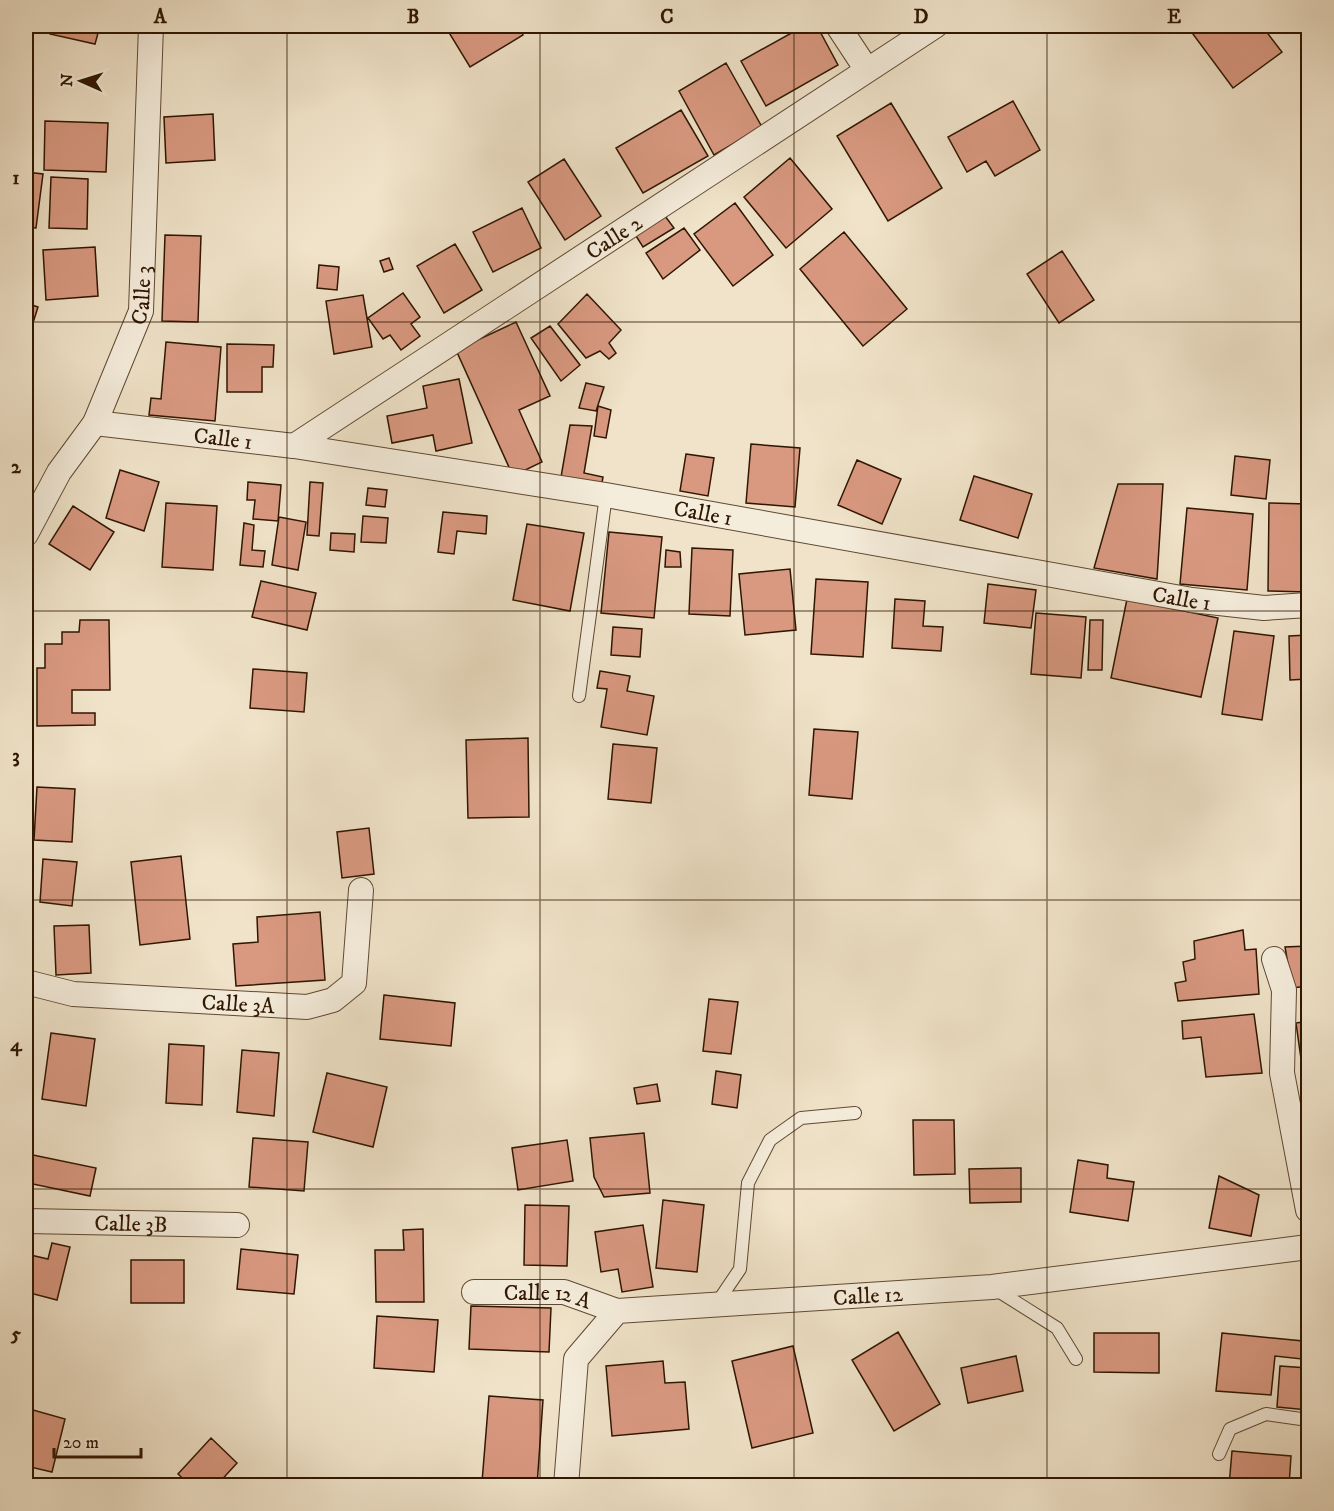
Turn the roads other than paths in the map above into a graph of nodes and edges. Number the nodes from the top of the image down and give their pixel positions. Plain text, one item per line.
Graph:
1 (151, 26) edge
2 (838, 26) edge
3 (935, 26) edge
4 (867, 70) junction
5 (95, 423) junction
6 (294, 446) junction
7 (606, 495) junction
8 (26, 534) edge
9 (1308, 605) edge
10 (579, 696) dead end
11 (361, 890) dead end
12 (1274, 959) dead end
13 (26, 982) edge
14 (855, 1113) dead end
15 (1308, 1210) edge
16 (26, 1221) edge
17 (237, 1225) dead end
18 (1308, 1247) edge
19 (992, 1287) junction
20 (474, 1292) dead end
21 (717, 1303) junction
22 (617, 1311) junction
23 (1076, 1359) dead end
24 (1308, 1420) edge
25 (1219, 1454) dead end
26 (566, 1485) edge

1 - 5 street, Calle 3
2 - 4 street
3 - 4 street, Calle 2
4 - 6 street, Calle 2
5 - 6 street, Calle 1
5 - 8 street, Calle 3
6 - 7 street, Calle 1
7 - 9 street, Calle 1
7 - 10 lane
11 - 13 street, Calle 3A
12 - 15 street
14 - 21 lane
16 - 17 street, Calle 3B
18 - 19 street, Calle 12
19 - 21 street, Calle 12
19 - 23 lane
20 - 22 street, Calle 12 A
21 - 22 street, Calle 12
22 - 26 street
24 - 25 lane

